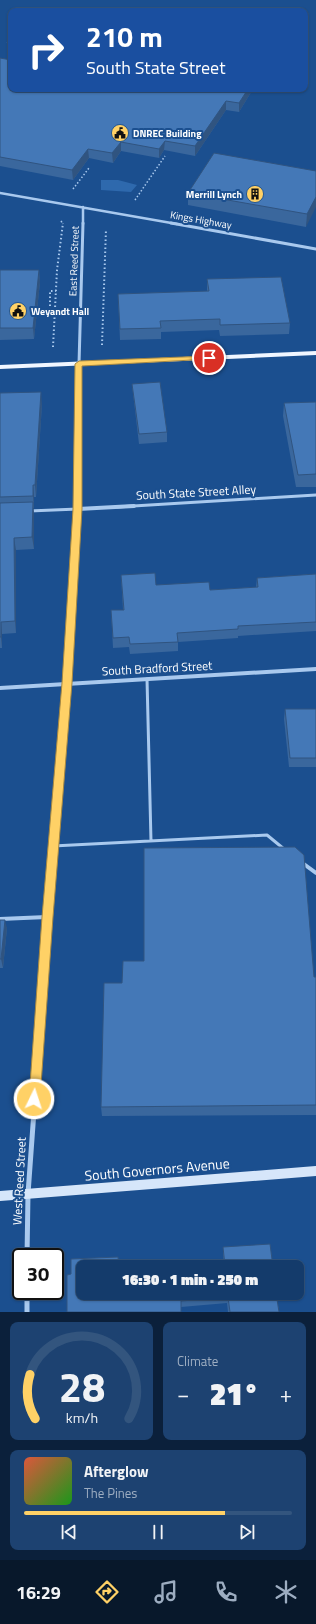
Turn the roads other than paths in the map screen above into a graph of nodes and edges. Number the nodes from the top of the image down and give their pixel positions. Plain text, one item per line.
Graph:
1 (0, 192) edge
2 (83, 207) junction
3 (316, 249) edge
4 (316, 353) edge
5 (79, 364) junction
6 (0, 367) edge
7 (316, 495) edge
8 (78, 509) junction
9 (24, 511) edge
10 (316, 669) edge
11 (147, 679) junction
12 (67, 683) junction
13 (0, 688) edge
14 (151, 841) junction
15 (53, 846) junction
16 (285, 849) edge
17 (298, 859) edge
18 (316, 873) edge
19 (47, 917) junction
20 (0, 919) edge
21 (316, 1171) edge
22 (28, 1194) junction
23 (0, 1196) edge
24 (27, 1248) edge
25 (27, 1300) edge
26 (27, 1312) edge

1 - 2 street, Kings Highway
2 - 3 street, Kings Highway
2 - 5 street, East Reed Street
4 - 5 main road
5 - 6 main road
5 - 8 street, West Reed Street
7 - 8 street, South State Street Alley
8 - 9 lane
8 - 12 street, West Reed Street
10 - 11 street, South Bradford Street
11 - 12 street, South Bradford Street
11 - 14 lane
12 - 13 street, South Bradford Street
12 - 15 street, West Reed Street
14 - 15 lane
14 - 16 lane
15 - 19 street, West Reed Street
17 - 18 lane
19 - 20 lane
19 - 22 street, West Reed Street
21 - 22 main road, South Governors Avenue
22 - 23 main road, South Governors Avenue
22 - 24 street, West Reed Street
25 - 26 street

